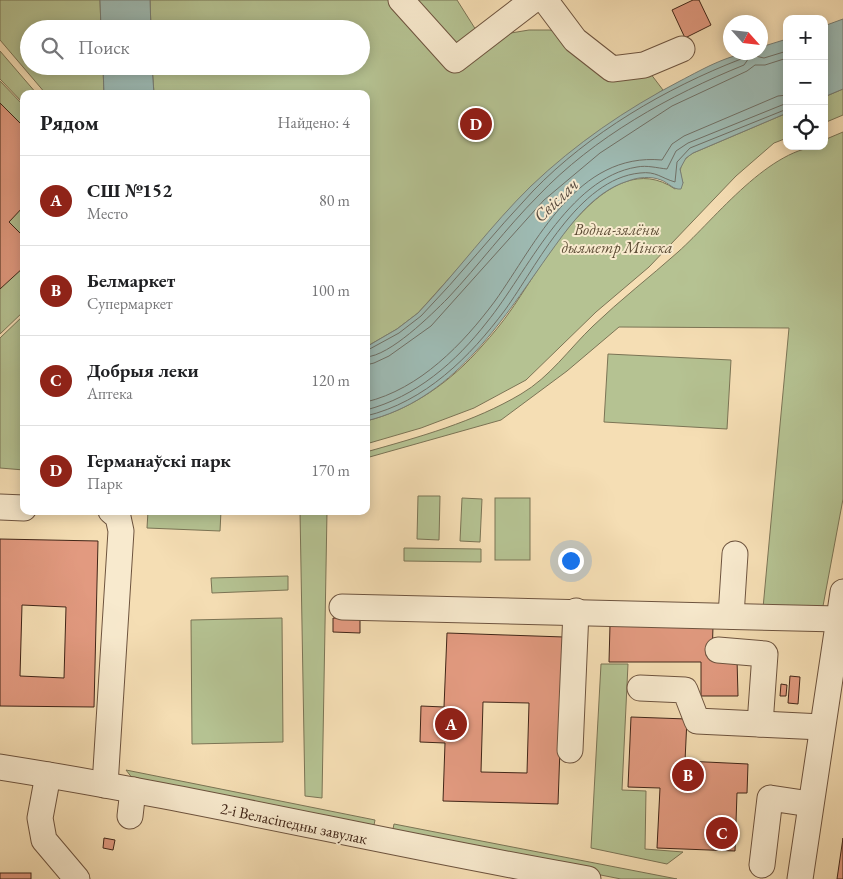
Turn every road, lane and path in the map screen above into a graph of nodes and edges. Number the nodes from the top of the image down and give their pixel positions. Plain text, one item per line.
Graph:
1 (401, 0) edge
2 (532, 0) edge
3 (545, 0) edge
4 (682, 49) dead end
5 (0, 507) edge
6 (20, 508) edge
7 (116, 515) edge
8 (735, 554) dead end
9 (843, 592) edge
10 (342, 607) dead end
11 (576, 612) junction
12 (731, 616) junction
13 (838, 619) junction
14 (718, 650) dead end
15 (640, 688) dead end
16 (760, 724) junction
17 (822, 727) junction
18 (570, 750) dead end
19 (0, 767) edge
20 (48, 775) junction
21 (105, 785) junction
22 (133, 790) junction
23 (810, 804) junction
24 (130, 816) dead end
25 (762, 865) dead end
26 (509, 872) edge
27 (76, 879) edge
28 (588, 879) edge
29 (800, 879) edge

1 - 2 street
3 - 4 street
5 - 6 street
7 - 21 street
8 - 12 street
9 - 13 street
10 - 11 street
11 - 12 street
11 - 18 street
12 - 13 street
13 - 17 street
14 - 16 street
15 - 16 street
16 - 17 street
17 - 23 street
19 - 20 street, 2-і Веласіпедны завулак
20 - 21 street, 2-і Веласіпедны завулак
20 - 27 street
21 - 22 street, 2-і Веласіпедны завулак
22 - 24 street
22 - 26 street, 2-і Веласіпедны завулак
23 - 25 street
23 - 29 street
26 - 28 street, 2-і Веласіпедны завулак

